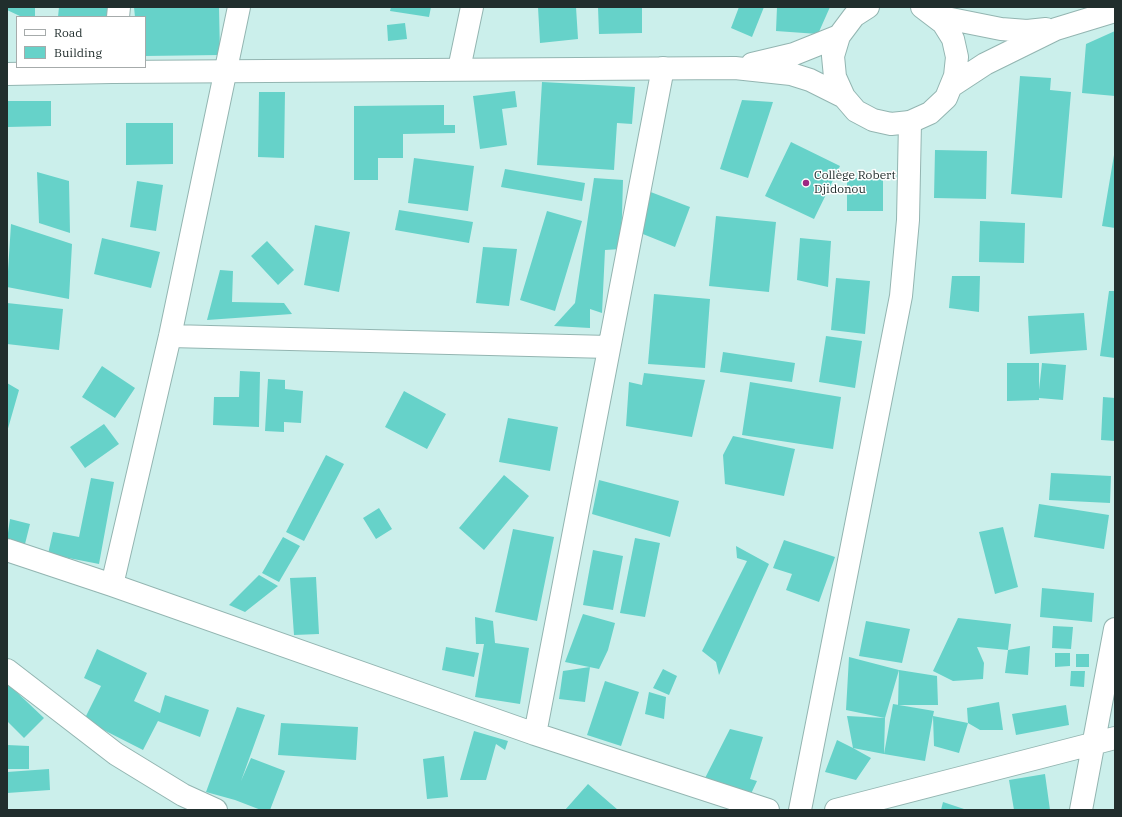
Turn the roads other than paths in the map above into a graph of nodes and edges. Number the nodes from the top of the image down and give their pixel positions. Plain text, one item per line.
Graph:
1 (239, 7) edge
2 (472, 7) edge
3 (868, 7) edge
4 (1115, 11) edge
5 (929, 12) edge
6 (1056, 28) junction
7 (839, 36) junction
8 (663, 68) junction
9 (735, 68) junction
10 (112, 69) edge
11 (459, 69) junction
12 (225, 71) junction
13 (7, 74) edge
14 (953, 84) junction
15 (844, 97) junction
16 (910, 122) junction
17 (170, 336) junction
18 (609, 347) junction
19 (7, 550) edge
20 (112, 585) junction
21 (1115, 629) edge
22 (7, 670) edge
23 (535, 734) junction
24 (1115, 738) edge
25 (1092, 745) junction
26 (216, 810) edge
27 (768, 810) edge
28 (800, 810) edge
29 (836, 810) edge
30 (1081, 810) edge

1 - 12 street
2 - 11 street
3 - 7 street
4 - 6 street
5 - 6 street
5 - 14 street
6 - 14 street
7 - 9 street
7 - 15 street
8 - 9 street
8 - 11 street
8 - 18 street
9 - 15 street
10 - 12 street
10 - 13 street
11 - 12 street
12 - 17 street
14 - 16 street
15 - 16 street
16 - 28 street
17 - 18 street
17 - 20 street
18 - 23 street
19 - 20 street
20 - 23 street
21 - 25 street
22 - 26 street
23 - 27 street
24 - 25 street
25 - 29 street
25 - 30 street

